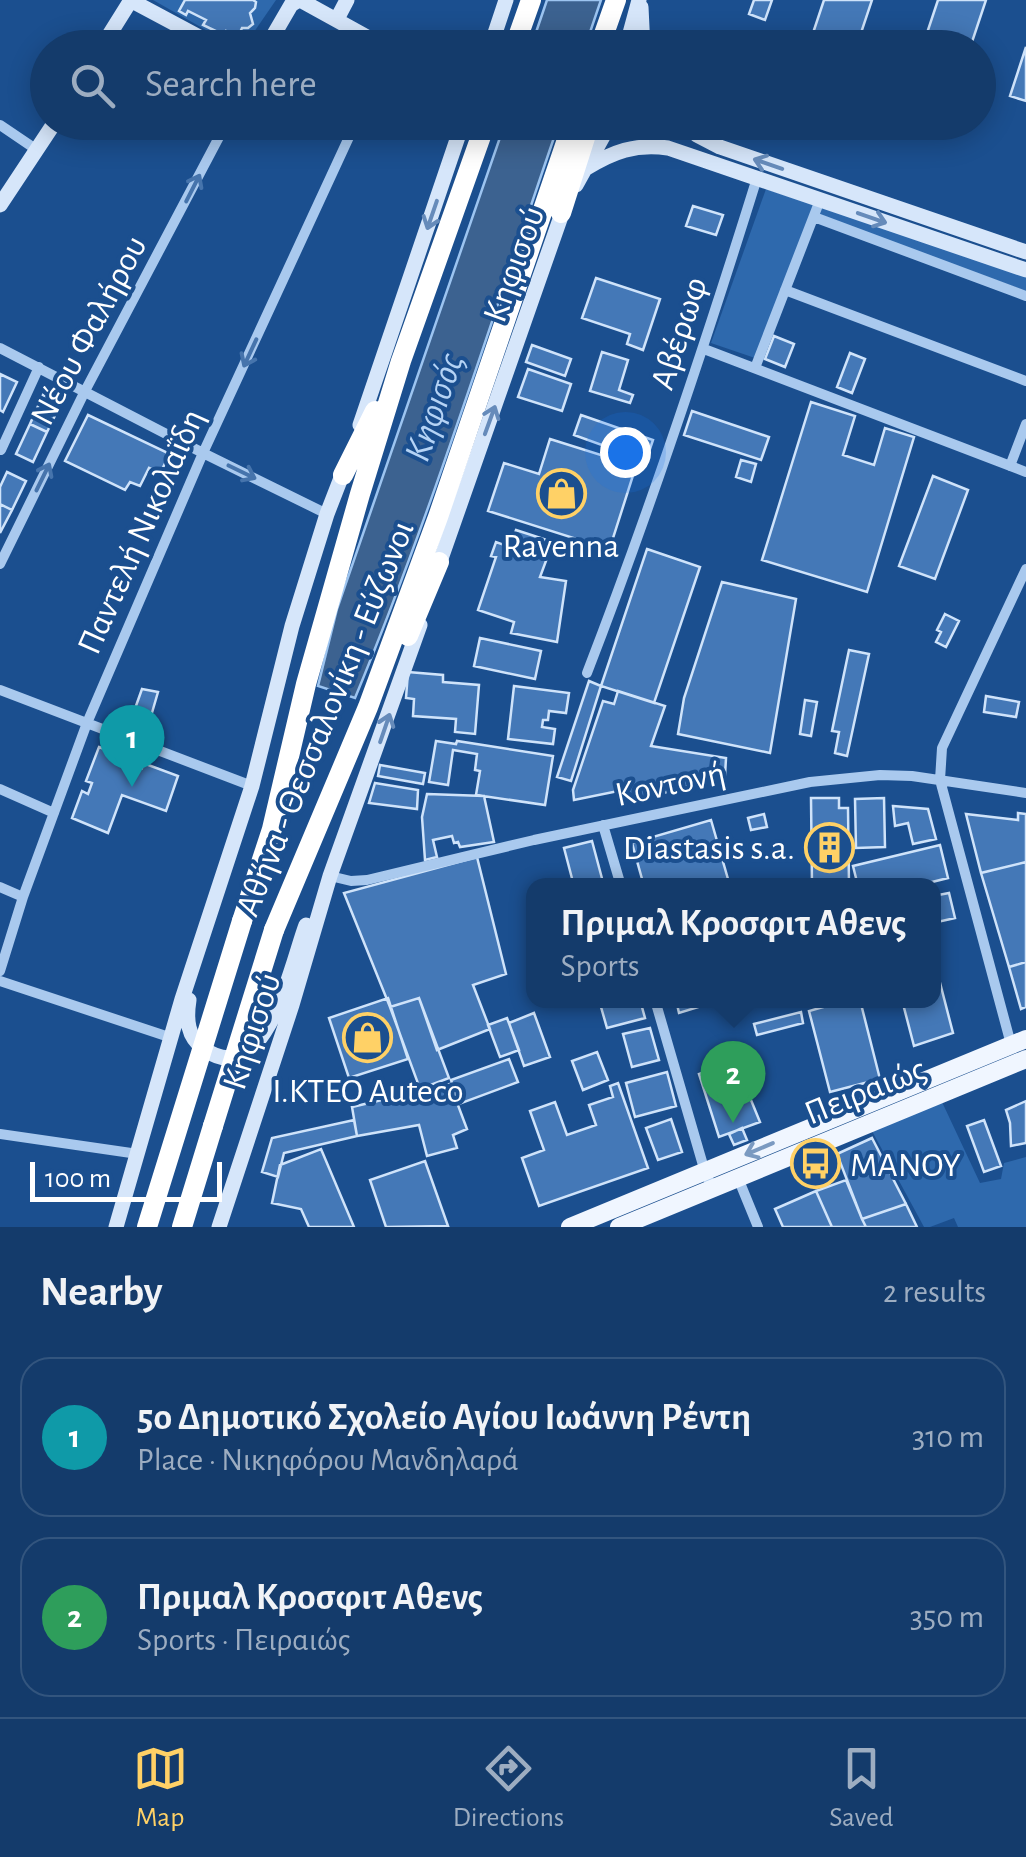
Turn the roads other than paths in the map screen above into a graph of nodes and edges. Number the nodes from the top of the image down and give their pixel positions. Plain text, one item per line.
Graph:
1 (130, 0) edge
2 (300, 0) edge
3 (347, 0) edge
4 (506, 0) edge
5 (531, 0) edge
6 (619, 0) edge
7 (640, 0) edge
8 (337, 18) junction
9 (112, 30) edge
10 (186, 30) edge
11 (276, 30) edge
12 (357, 30) edge
13 (496, 30) edge
14 (520, 30) edge
15 (607, 30) edge
16 (616, 30) edge
17 (631, 30) edge
18 (642, 30) edge
19 (0, 125) edge
20 (43, 140) edge
21 (217, 140) edge
22 (348, 140) edge
23 (457, 140) edge
24 (480, 140) edge
25 (567, 140) edge
26 (584, 140) edge
27 (600, 140) edge
28 (705, 140) edge
29 (37, 150) junction
30 (585, 169) junction
31 (757, 178) junction
32 (820, 200) junction
33 (0, 205) edge
34 (561, 213) junction
35 (814, 217) junction
36 (1026, 252) edge
37 (1026, 270) edge
38 (786, 290) junction
39 (1026, 296) edge
40 (0, 348) edge
41 (704, 348) junction
42 (401, 361) junction
43 (38, 367) junction
44 (755, 368) junction
45 (1026, 381) edge
46 (86, 391) junction
47 (1026, 424) edge
48 (1, 450) edge
49 (203, 453) junction
50 (1010, 466) junction
51 (1026, 472) edge
52 (343, 474) junction
53 (328, 514) junction
54 (439, 562) junction
55 (0, 564) edge
56 (1026, 569) edge
57 (588, 673) dead end
58 (0, 690) edge
59 (368, 707) junction
60 (87, 723) junction
61 (940, 780) junction
62 (252, 786) junction
63 (0, 789) edge
64 (1026, 794) edge
65 (54, 813) junction
66 (604, 826) junction
67 (330, 876) junction
68 (619, 878) edge
69 (0, 887) edge
70 (24, 897) junction
71 (204, 933) junction
72 (0, 971) edge
73 (0, 982) edge
74 (657, 1008) edge
75 (172, 1038) junction
76 (1020, 1052) edge
77 (0, 1134) edge
78 (138, 1154) junction
79 (738, 1178) junction
80 (709, 1180) junction
81 (116, 1227) edge
82 (147, 1227) edge
83 (182, 1227) edge
84 (219, 1227) edge
85 (570, 1227) edge
86 (619, 1227) edge
87 (758, 1227) edge

1 - 9 main road
1 - 10 main road
2 - 8 main road
2 - 11 main road
3 - 8 main road
4 - 13 main road
5 - 14 highway
6 - 15 highway
6 - 16 highway
7 - 17 main road
7 - 18 main road
8 - 12 main road
19 - 29 street
20 - 29 main road
46 -> 21 street, Νέου Φαλήρου
22 -> 49 street, Παντελή Νικολαΐδη
23 -> 52 main road, Κηφισού
24 - 42 highway, Αθήνα - Θεσσαλονίκη - Εύζωνοι
25 - 59 highway, Αθήνα - Θεσσαλονίκη - Εύζωνοι
26 - 34 highway
27 - 30 main road, Κηφισού
36 -> 28 main road
29 - 33 main road
30 - 31 main road
30 - 34 main road, Κηφισού
31 - 32 main road
31 - 41 street, Αβέρωφ
32 - 35 street
32 -> 37 main road
54 -> 34 main road, Κηφισού
35 - 38 street
35 - 39 street
38 - 44 street
38 - 45 street
40 - 43 street
41 - 44 street
41 - 57 street, Αβέρωφ
42 - 52 highway
42 - 82 highway, Αθήνα - Θεσσαλονίκη - Εύζωνοι, bridge
43 - 46 street
43 - 48 street
44 - 50 street
46 - 49 street
55 -> 46 street, Νέου Φαλήρου
47 - 50 street
49 -> 53 street
49 - 60 street, Παντελή Νικολαΐδη
50 - 51 street
52 - 53 main road, Κηφισού
53 - 62 main road, Κηφισού
54 - 59 highway
67 -> 54 main road, Κηφισού
56 - 61 street
58 - 60 street
59 - 83 highway, Αθήνα - Θεσσαλονίκη - Εύζωνοι, bridge
60 - 62 street
60 - 65 street, Παντελή Νικολαΐδη
61 - 64 street, Κοντονή
61 - 66 street, Κοντονή
61 - 76 street
62 - 71 main road, Κηφισού
63 - 65 street
65 - 70 street, Παντελή Νικολαΐδη
66 - 67 street, Κοντονή
66 - 68 street
67 - 71 main road
67 - 84 main road, Κηφισού
69 - 70 street
70 - 72 street, Παντελή Νικολαΐδη
71 - 75 main road, Κηφισού
73 - 75 street
74 - 80 street
75 - 78 main road, Κηφισού
76 - 79 main road, Πειραιώς
76 -> 80 main road, Πειραιώς
77 - 78 street
78 - 81 main road, Κηφισού
79 - 80 main road, Πειραιώς
79 - 87 street
80 - 85 main road, Πειραιώς
80 - 86 main road, Πειραιώς

